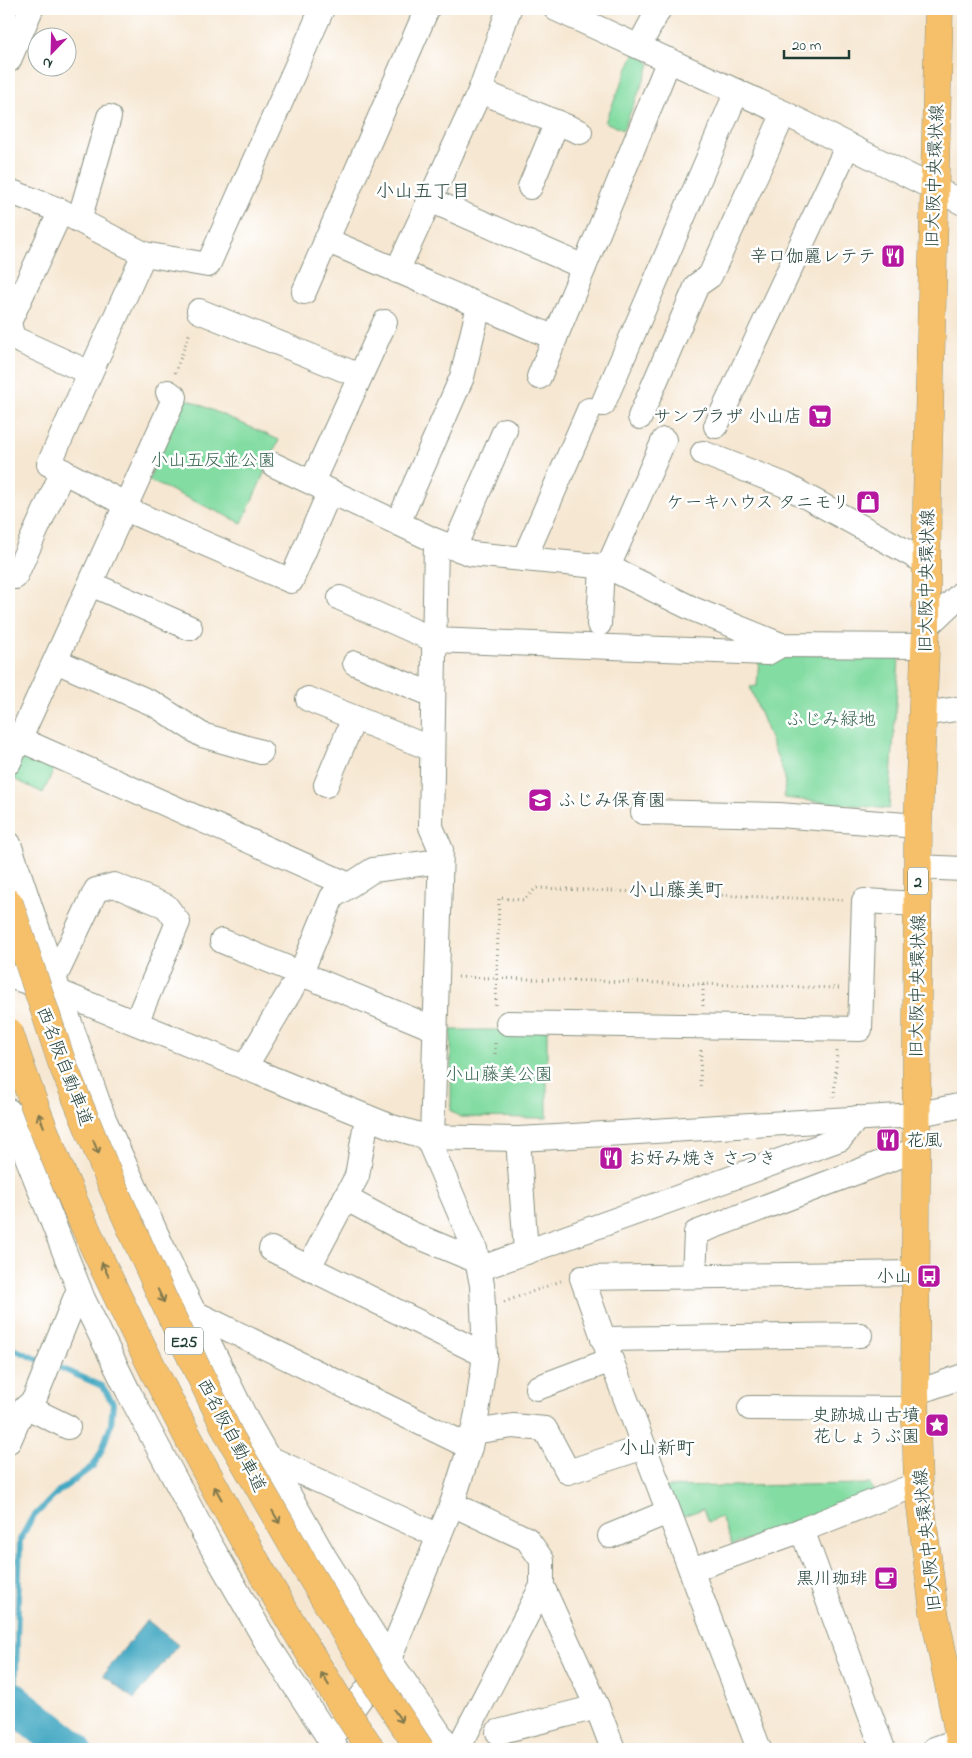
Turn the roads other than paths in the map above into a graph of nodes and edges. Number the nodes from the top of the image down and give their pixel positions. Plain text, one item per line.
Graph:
1 (31, 9) edge
2 (322, 9) edge
3 (427, 9) edge
4 (509, 9) edge
5 (556, 9) edge
6 (659, 9) edge
7 (940, 9) edge
8 (639, 46) junction
9 (9, 60) edge
10 (669, 60) junction
11 (480, 91) junction
12 (737, 91) junction
13 (784, 113) junction
14 (109, 118) dead end
15 (556, 122) junction
16 (580, 132) dead end
17 (848, 145) junction
18 (530, 187) dead end
19 (934, 188) junction
20 (9, 191) edge
21 (430, 200) junction
22 (963, 203) edge
23 (70, 216) junction
24 (326, 240) junction
25 (144, 254) junction
26 (584, 268) junction
27 (397, 271) junction
28 (304, 292) dead end
29 (479, 306) junction
30 (199, 310) dead end
31 (385, 322) dead end
32 (9, 323) edge
33 (555, 338) junction
34 (90, 373) junction
35 (360, 376) junction
36 (539, 377) dead end
37 (168, 392) dead end
38 (640, 417) dead end
39 (716, 426) dead end
40 (505, 430) dead end
41 (664, 440) dead end
42 (703, 453) dead end
43 (274, 464) dead end
44 (63, 471) junction
45 (321, 487) junction
46 (126, 507) junction
47 (398, 522) junction
48 (445, 544) junction
49 (524, 559) junction
50 (927, 563) junction
51 (605, 567) junction
52 (16, 577) dead end
53 (91, 584) junction
54 (963, 592) edge
55 (340, 598) dead end
56 (599, 624) dead end
57 (190, 628) dead end
58 (926, 636) junction
59 (434, 640) junction
60 (781, 645) junction
61 (56, 660) junction
62 (355, 663) dead end
63 (433, 695) junction
64 (308, 700) dead end
65 (963, 708) edge
66 (923, 714) junction
67 (354, 718) junction
68 (19, 739) junction
69 (432, 749) junction
70 (261, 752) dead end
71 (9, 762) edge
72 (326, 785) dead end
73 (643, 812) dead end
74 (918, 826) junction
75 (9, 844) edge
76 (440, 861) junction
77 (918, 867) junction
78 (963, 869) edge
79 (349, 885) junction
80 (9, 903) edge
81 (918, 904) junction
82 (222, 941) dead end
83 (301, 974) junction
84 (9, 976) edge
85 (56, 985) junction
86 (136, 1023) junction
87 (500, 1024) road end
88 (435, 1029) junction
89 (9, 1032) edge
90 (245, 1067) junction
91 (963, 1105) edge
92 (9, 1111) edge
93 (915, 1115) junction
94 (367, 1116) junction
95 (857, 1118) junction
96 (429, 1138) junction
97 (518, 1139) junction
98 (915, 1150) junction
99 (345, 1198) junction
100 (271, 1249) dead end
101 (526, 1252) junction
102 (478, 1265) junction
103 (308, 1267) junction
104 (915, 1273) junction
105 (694, 1275) junction
106 (79, 1289) junction
107 (195, 1313) junction
108 (860, 1335) dead end
109 (607, 1350) junction
110 (485, 1354) junction
111 (963, 1376) edge
112 (537, 1388) dead end
113 (915, 1401) junction
114 (19, 1408) edge
115 (750, 1408) dead end
116 (68, 1427) dead end
117 (471, 1440) junction
118 (9, 1441) edge
119 (644, 1447) junction
120 (267, 1457) junction
121 (918, 1484) junction
122 (452, 1504) junction
123 (668, 1512) junction
124 (802, 1530) junction
125 (439, 1536) junction
126 (610, 1536) dead end
127 (691, 1570) junction
128 (542, 1586) junction
129 (389, 1659) junction
130 (597, 1707) junction
131 (498, 1732) dead end
132 (961, 1745) edge
133 (331, 1746) edge
134 (370, 1749) edge
135 (420, 1749) edge
136 (450, 1749) edge
137 (458, 1749) edge
138 (613, 1749) edge
139 (759, 1749) edge
140 (883, 1749) edge
141 (934, 1749) edge

1 - 9 street
2 - 25 street
3 - 24 street
4 - 11 street
5 - 8 street
6 - 8 street
7 - 19 main road, 旧大阪中央環状線 / 2
8 - 10 street
10 - 12 street
10 - 26 street
11 - 15 street
11 - 21 street
12 - 13 street
12 - 49 street
13 - 17 street
13 - 38 street
14 - 23 street
15 - 16 street
15 - 18 street
17 - 19 street
17 - 39 street
19 - 22 street
19 - 50 main road, 旧大阪中央環状線 / 2
20 - 23 street
21 - 26 street
21 - 27 street
23 - 25 street
23 - 32 street
24 - 27 street
24 - 28 street
25 - 34 street
26 - 33 street
27 - 29 street
29 - 33 street
29 - 47 street
30 - 35 street
31 - 35 street
32 - 34 street
33 - 36 street
34 - 44 street
35 - 45 street
37 - 46 street
40 - 48 street
41 - 51 street
42 - 50 street
43 - 45 street
44 - 46 street
44 - 52 street
45 - 46 street
45 - 47 street
46 - 53 street
47 - 48 street
48 - 49 street
48 - 59 street
49 - 51 street
50 - 58 main road, 旧大阪中央環状線 / 2
51 - 56 street
51 - 60 street
53 - 57 street
53 - 61 street
54 - 58 street
55 - 59 street
58 - 60 street
58 - 66 main road, 旧大阪中央環状線 / 2
59 - 60 street
59 - 63 street
61 - 68 street
61 - 70 street
62 - 63 street
63 - 69 street
64 - 67 street
65 - 66 street
66 - 74 main road, 旧大阪中央環状線 / 2
67 - 69 street
67 - 72 street
68 - 71 street
68 - 79 street
69 - 76 street
73 - 74 street
74 - 77 main road, 旧大阪中央環状線 / 2
75 - 85 street
76 - 79 street
76 - 88 street
77 - 78 street
77 - 81 main road, 旧大阪中央環状線 / 2
79 - 83 street
80 -> 135 main road, 西名阪自動車道 / E25, bridge
81 - 87 street
81 - 93 main road, 旧大阪中央環状線 / 2
82 - 83 street
83 - 88 street
83 - 90 street
84 - 85 street
85 - 86 street
85 - 86 street
85 - 107 street
86 - 90 street
88 - 96 street
134 -> 89 main road, E25, bridge
90 - 94 street
91 - 93 street
92 - 106 street
93 - 95 street
93 - 98 main road, 旧大阪中央環状線 / 2
94 - 96 street
94 - 99 street
95 - 97 street
95 - 101 street
96 - 97 street
96 - 102 street
97 - 101 street
98 - 104 main road, 旧大阪中央環状線 / 2
98 - 105 street
99 - 102 street
99 - 103 street
100 - 103 street
101 - 102 street
102 - 110 street
103 - 110 street
104 - 105 street
104 - 113 main road, 旧大阪中央環状線 / 2
105 - 109 street
106 - 114 street
106 - 133 street
107 - 117 street
107 - 120 street
108 - 109 street
109 - 112 street
109 - 119 street
110 - 117 street
111 - 113 street
113 - 115 street
113 - 121 main road, 旧大阪中央環状線 / 2
114 - 116 street
114 - 118 street
117 - 119 street
117 - 122 street
119 - 123 street
120 - 125 street
120 - 129 street
121 - 124 street
121 - 132 main road, 旧大阪中央環状線 / 2
122 - 125 street
122 - 128 street
123 - 126 street
123 - 127 street
124 - 127 street
124 - 140 street
125 - 129 street
127 - 139 street
128 - 130 street
128 - 137 street
129 - 133 street
129 - 136 street
130 - 131 street
130 - 138 street
132 - 141 street

